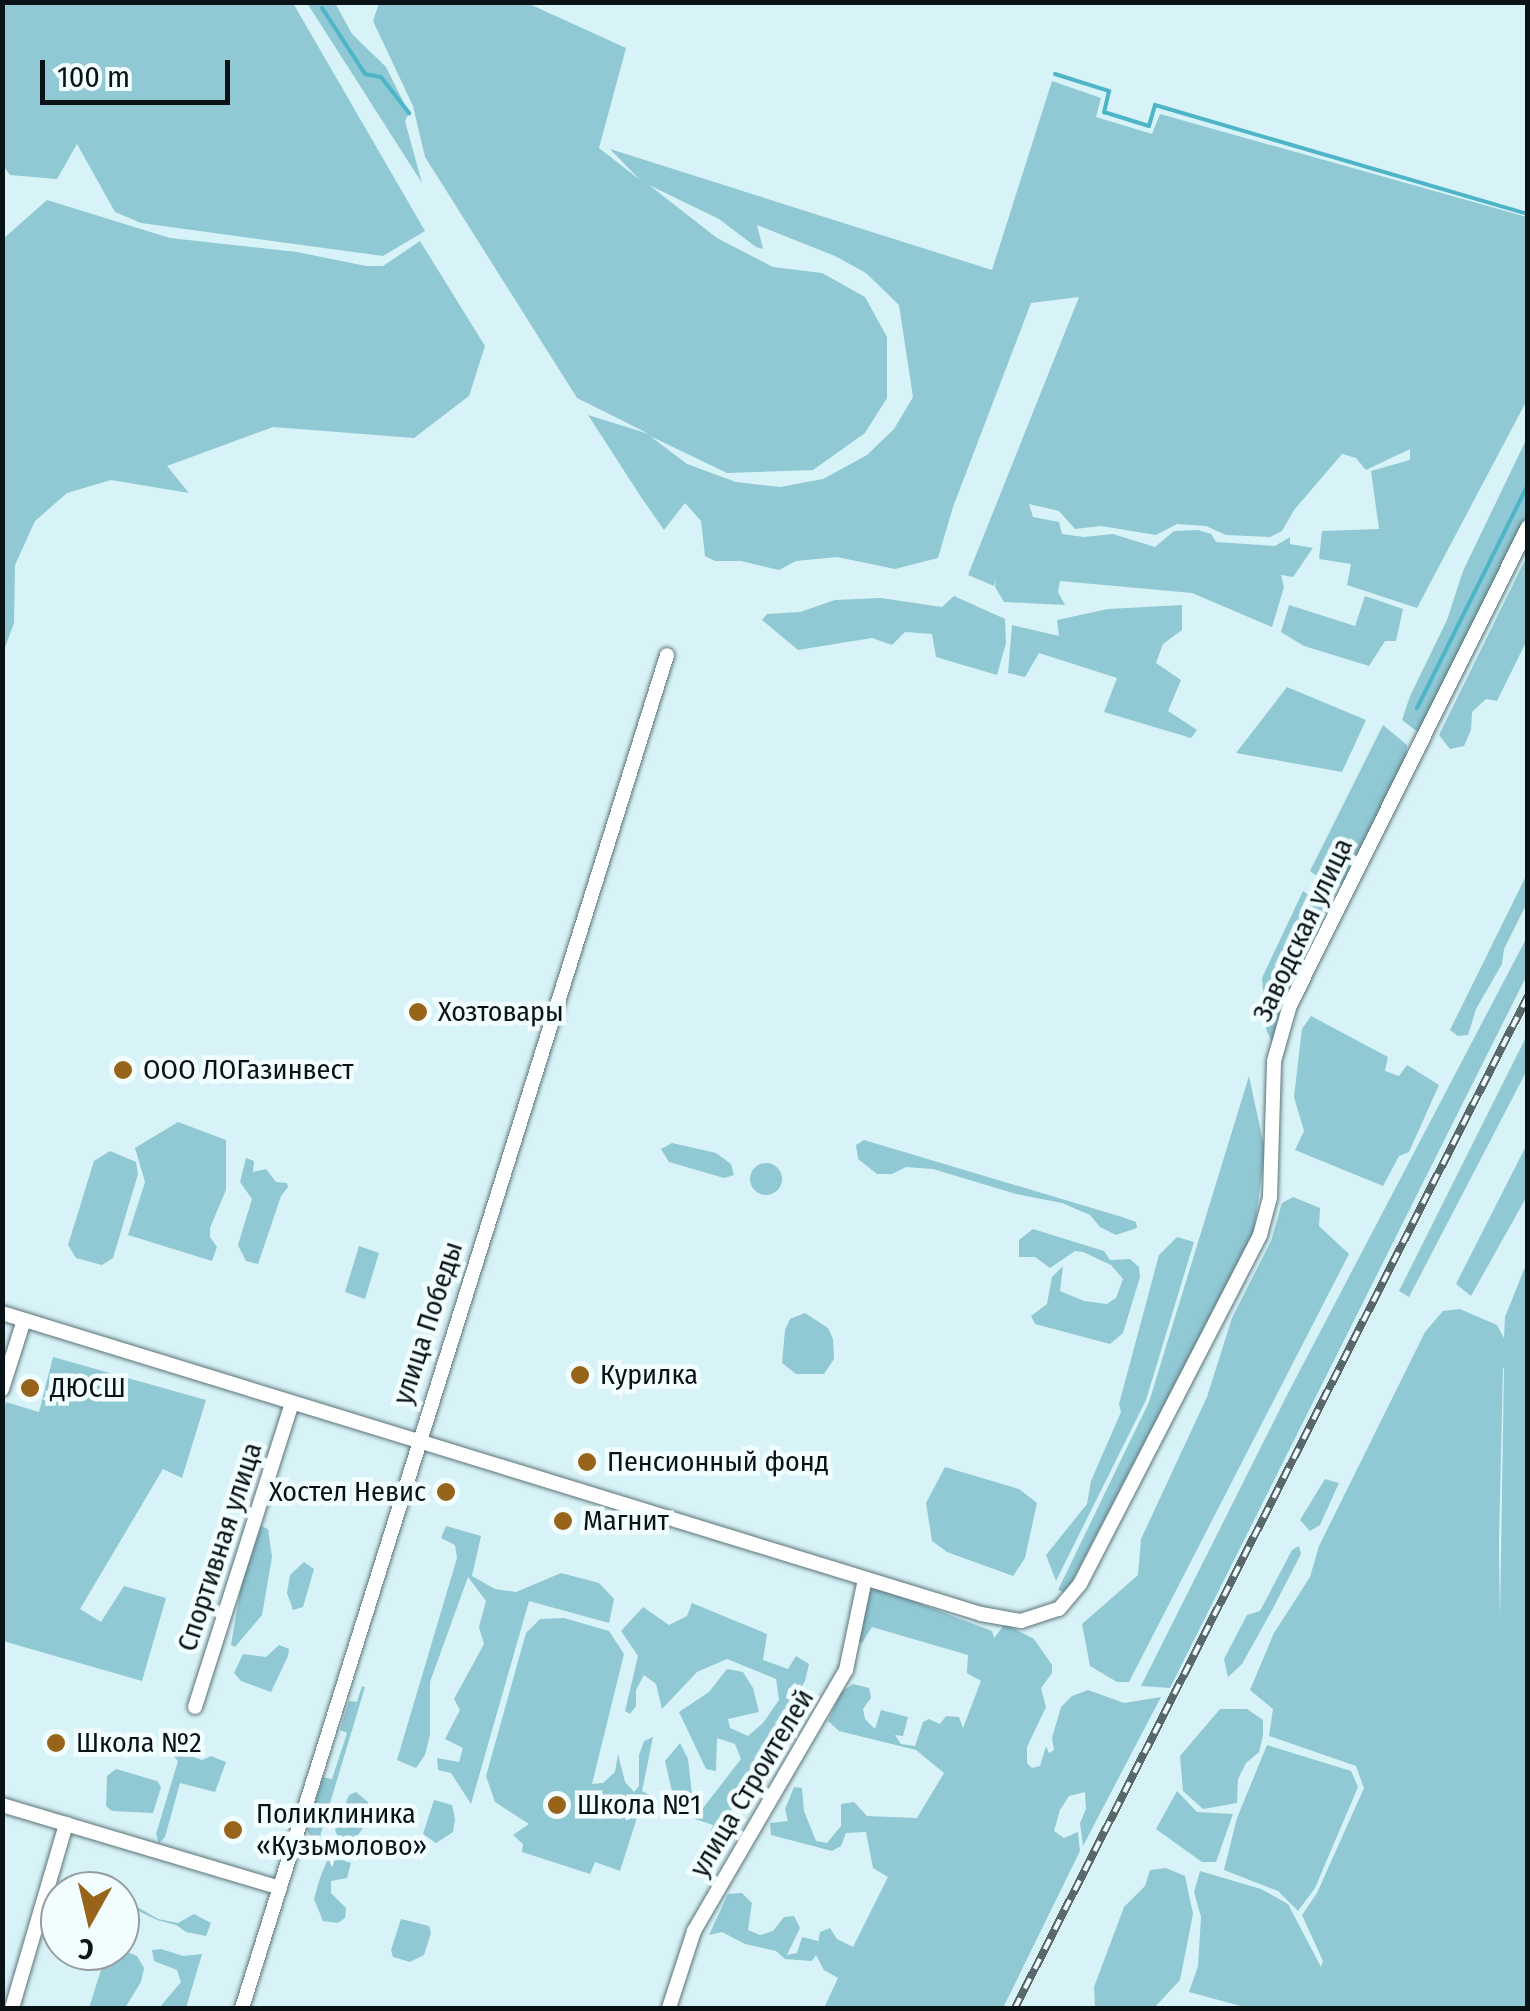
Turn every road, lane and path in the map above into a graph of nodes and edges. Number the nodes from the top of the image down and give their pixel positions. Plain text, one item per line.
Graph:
1 (1528, 528) edge
2 (667, 655) dead end
3 (2, 1314) edge
4 (24, 1320) junction
5 (2, 1389) edge
6 (292, 1402) junction
7 (417, 1441) junction
8 (865, 1579) junction
9 (196, 1707) dead end
10 (2, 1805) edge
11 (66, 1824) junction
12 (280, 1888) junction
13 (12, 2008) edge
14 (242, 2008) edge
15 (669, 2008) edge

1 - 8 street, Заводская улица
2 - 7 street, улица Победы
3 - 4 street
4 - 5 street
4 - 6 street
6 - 7 street
6 - 9 street, Спортивная улица
7 - 8 street
7 - 12 street, улица Победы
8 - 15 street, улица Строителей
10 - 11 street
11 - 12 street
11 - 13 street
12 - 14 street, улица Победы

